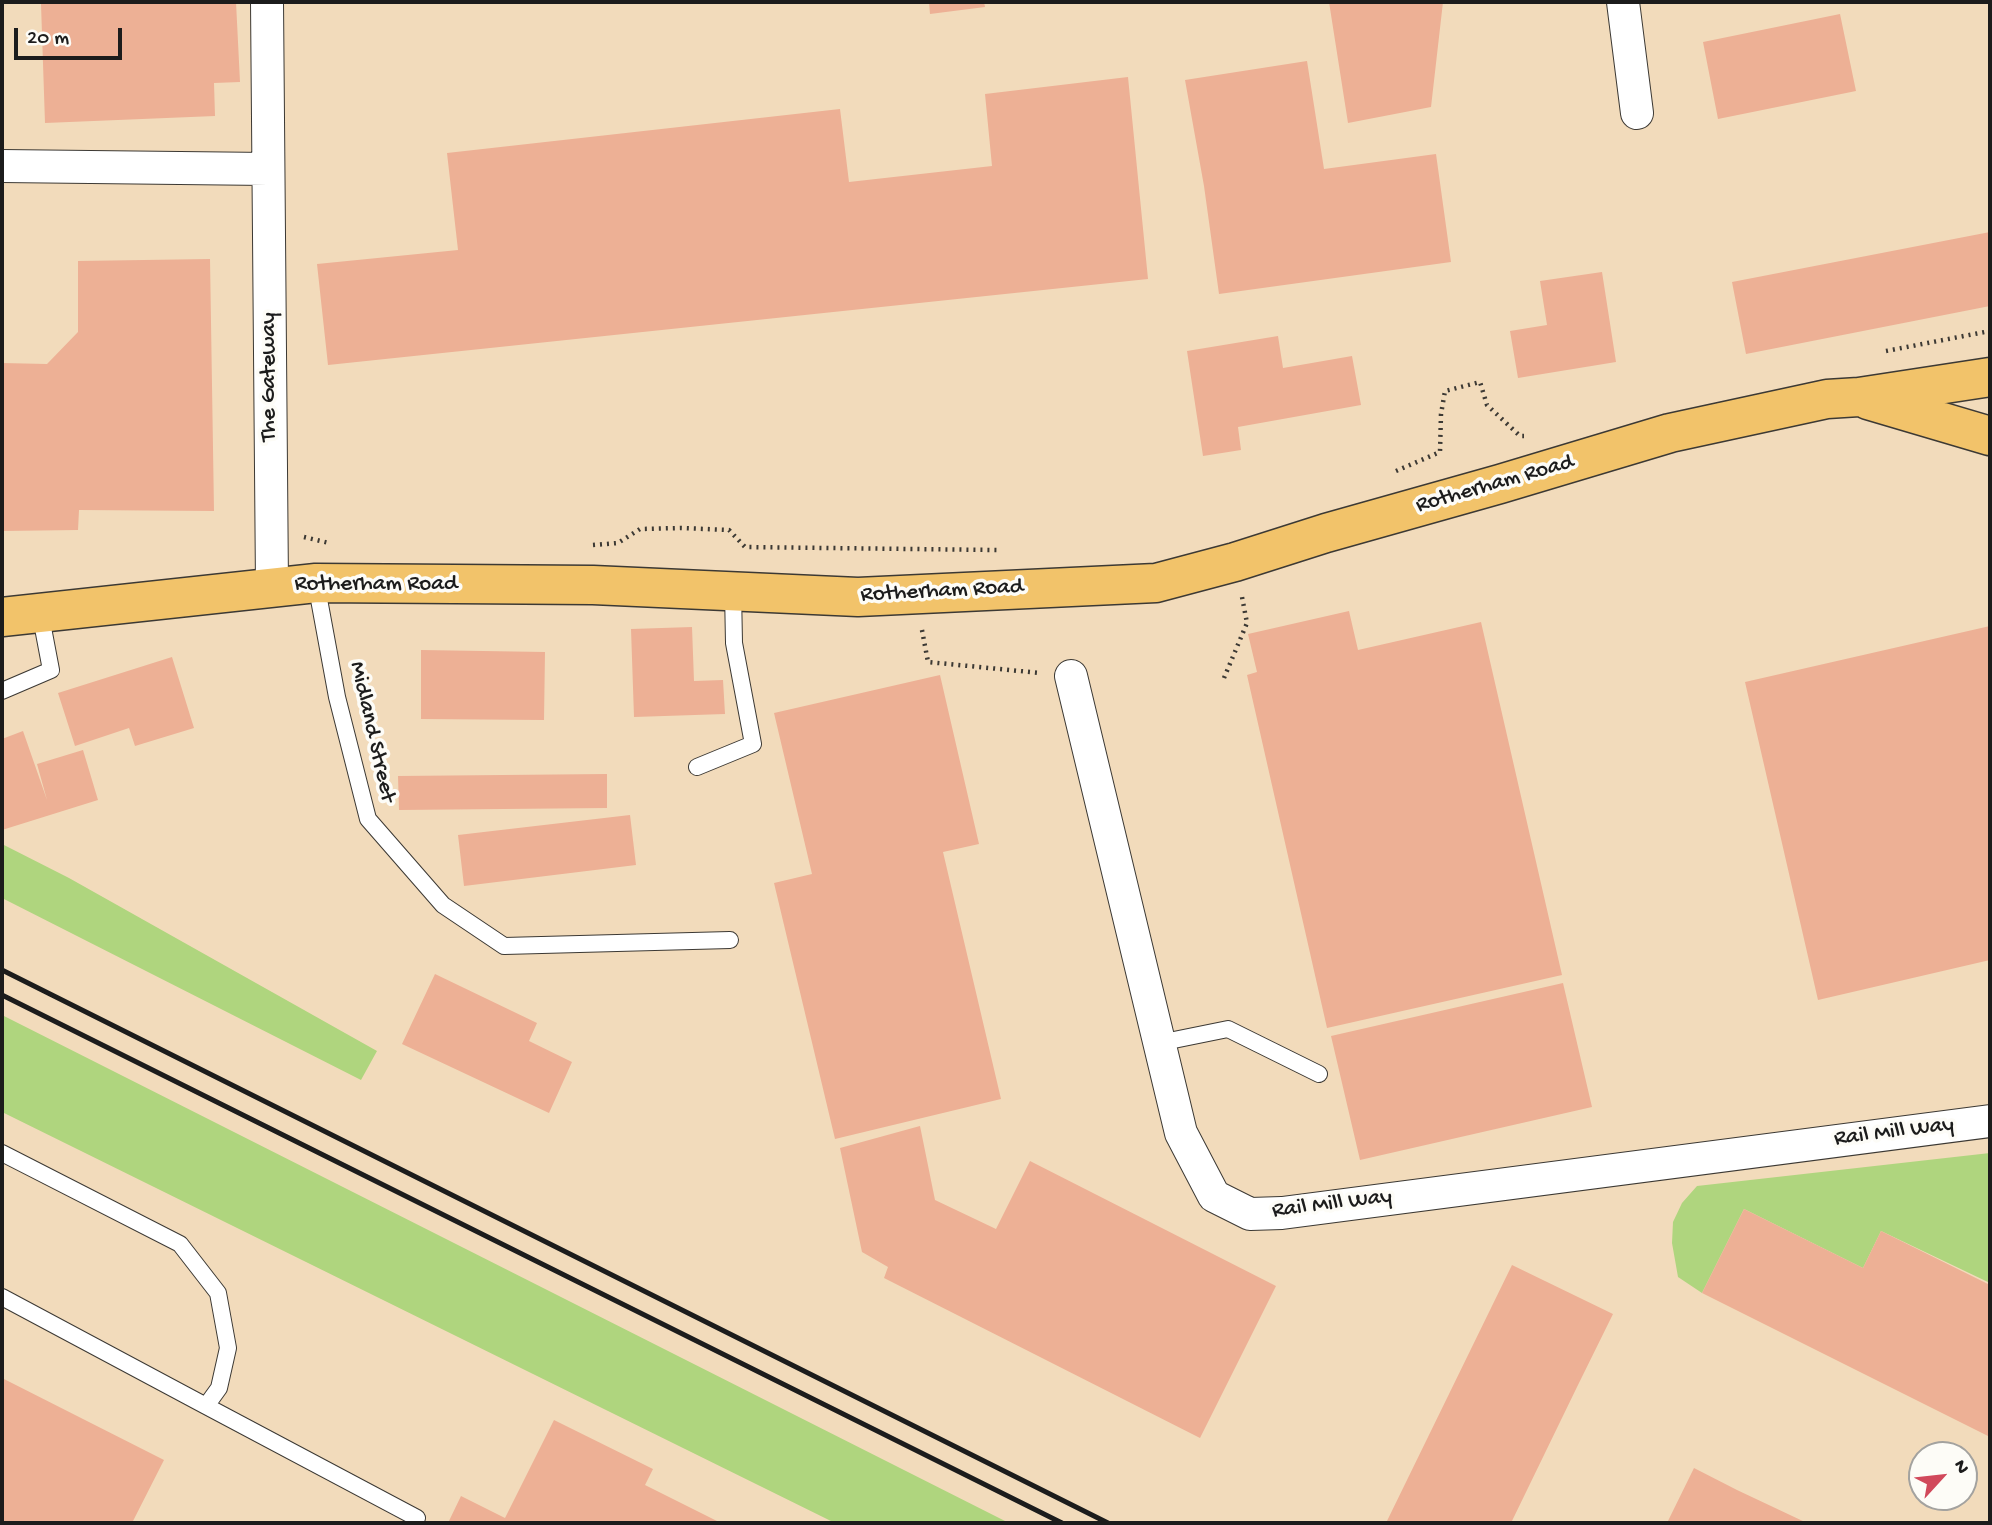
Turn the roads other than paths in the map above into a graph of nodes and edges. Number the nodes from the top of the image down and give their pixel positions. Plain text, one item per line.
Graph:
1 (267, 2) edge
2 (1623, 2) edge
3 (1637, 113) dead end
4 (2, 166) edge
5 (268, 169) junction
6 (1990, 377) edge
7 (1860, 397) junction
8 (1990, 436) edge
9 (316, 583) junction
10 (272, 586) junction
11 (733, 591) junction
12 (40, 612) junction
13 (2, 617) edge
14 (1071, 676) road end
15 (2, 691) edge
16 (697, 767) dead end
17 (730, 940) dead end
18 (1159, 1043) junction
19 (1319, 1074) dead end
20 (1990, 1121) edge
21 (2, 1153) edge
22 (2, 1297) edge
23 (206, 1406) junction
24 (417, 1518) dead end

1 - 5 street, The Gateway
2 - 3 street
4 - 5 street
5 - 10 street, The Gateway
6 - 7 main road, Rotherham Road
7 - 8 main road, Rotherham Road
7 - 11 main road, Rotherham Road
9 - 10 main road, Rotherham Road
9 - 11 main road, Rotherham Road
9 - 17 lane, Midland Street
10 - 12 main road, Rotherham Road
11 - 16 lane
12 - 13 main road, Rotherham Road
12 - 15 lane
14 - 18 street, Rail Mill Way
18 - 19 lane
18 - 20 street, Rail Mill Way
21 - 23 lane
22 - 23 lane
23 - 24 lane

